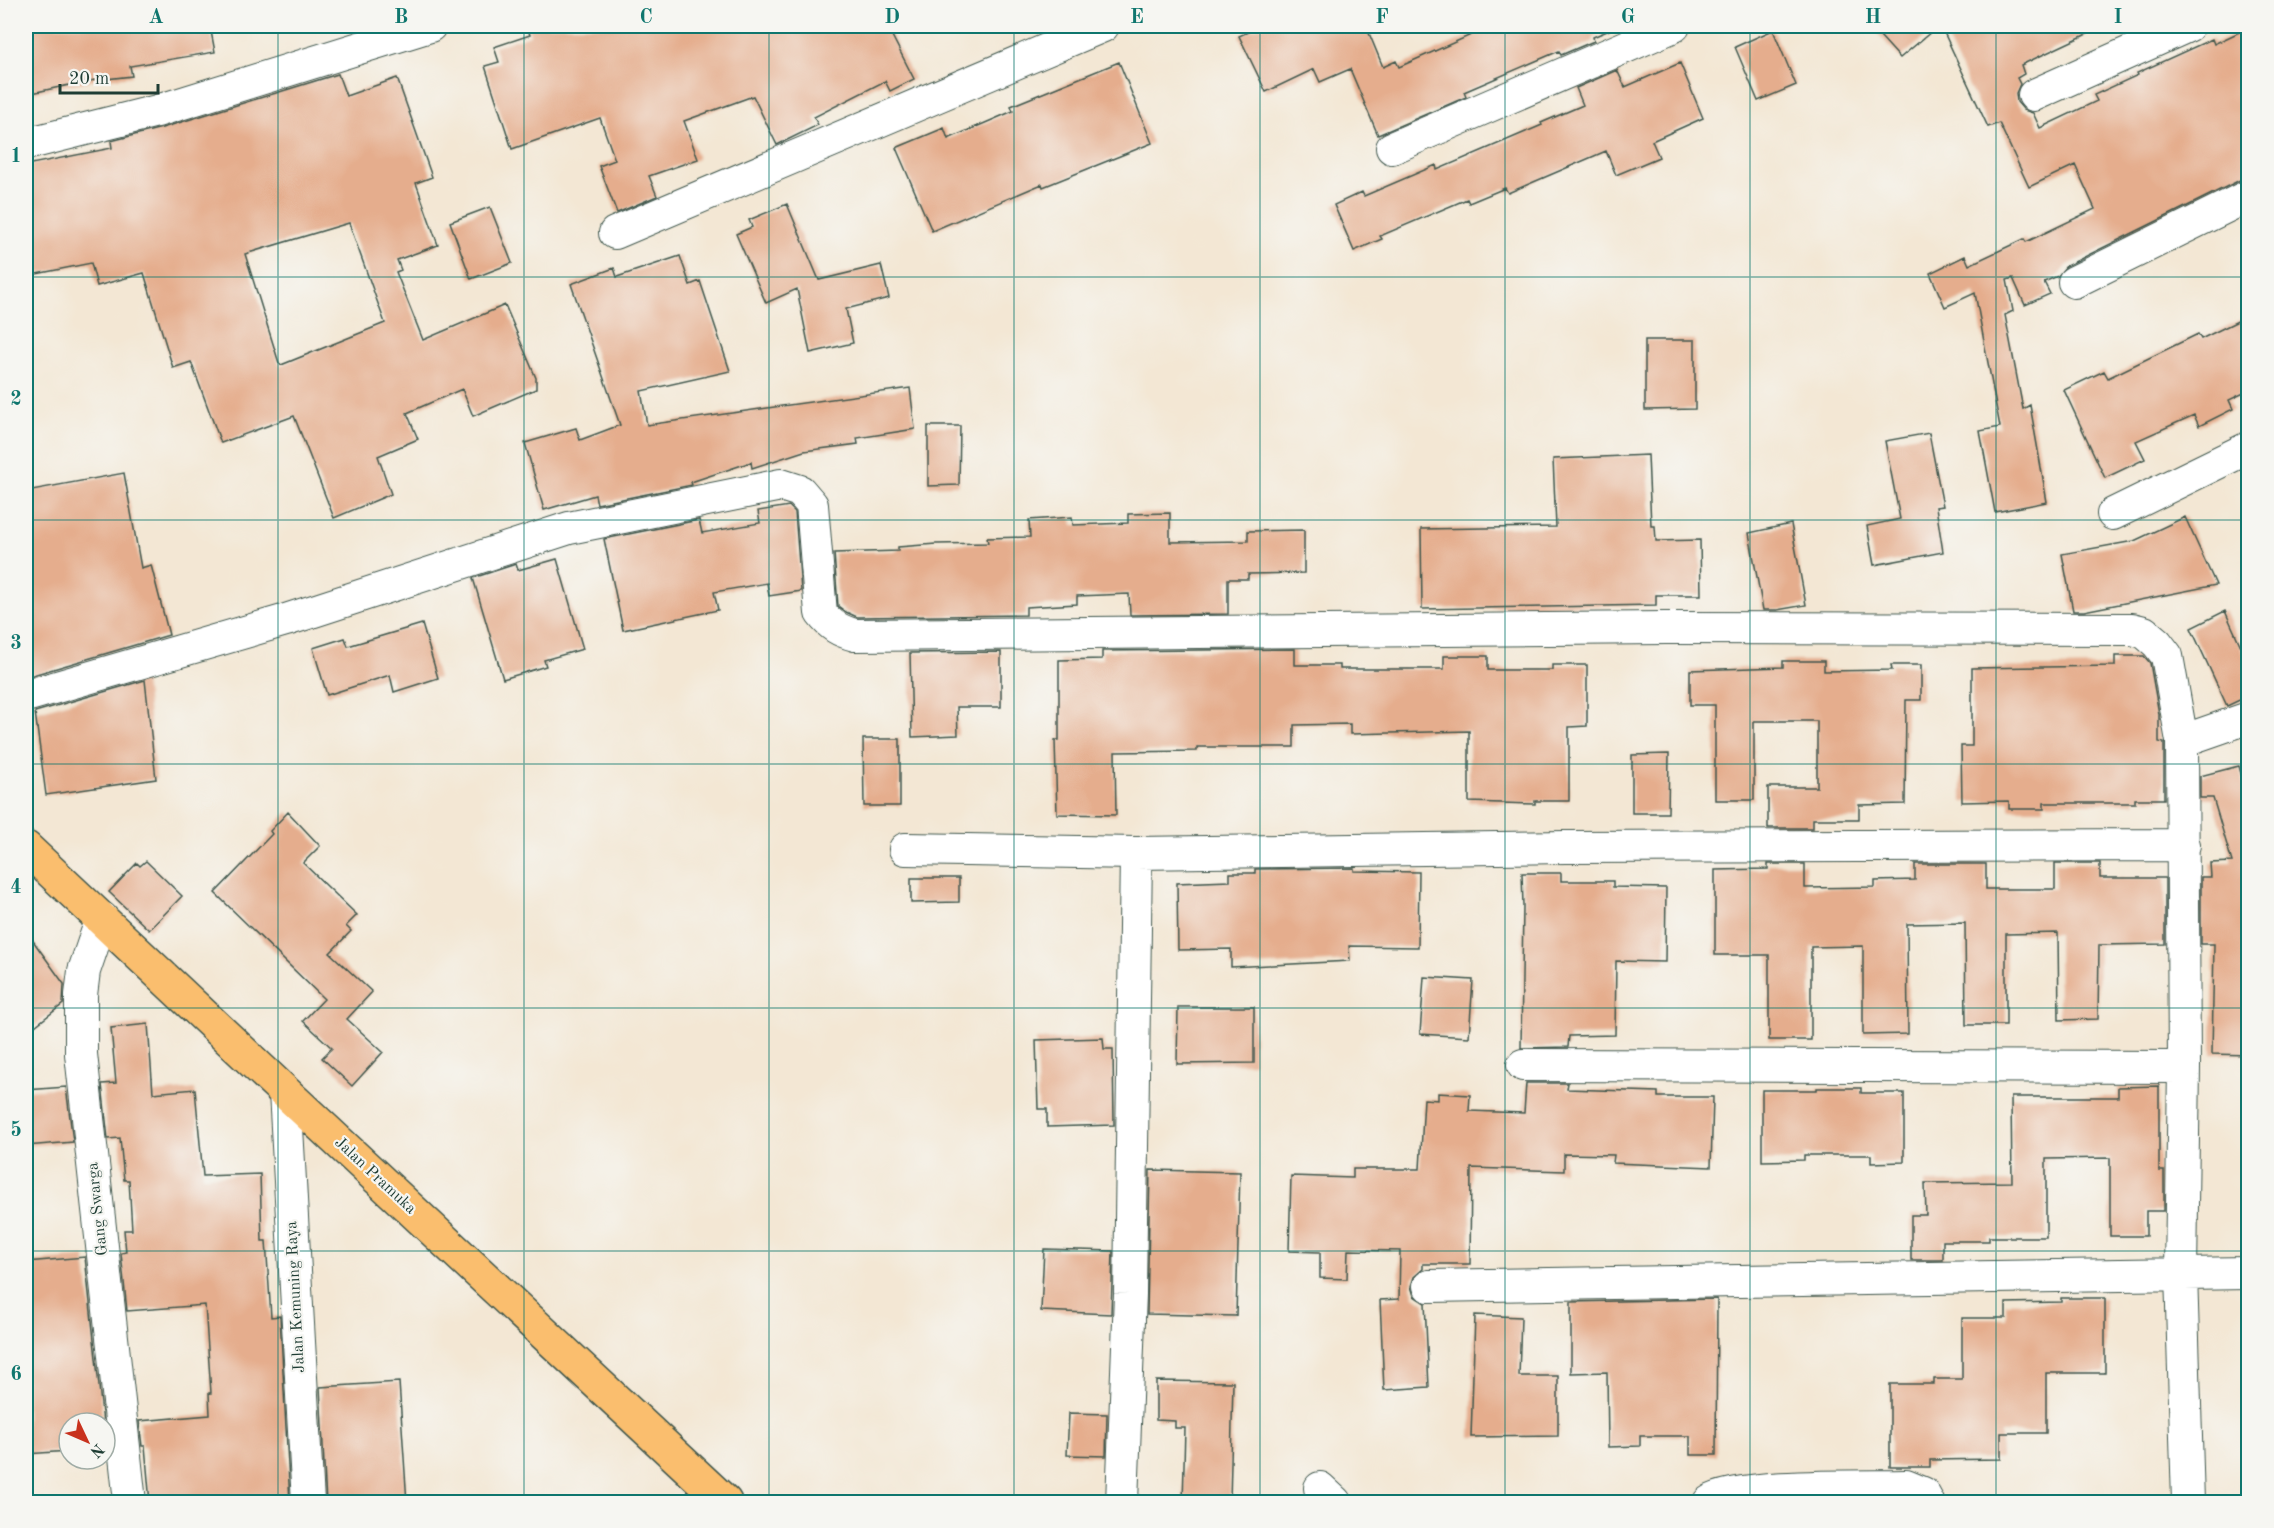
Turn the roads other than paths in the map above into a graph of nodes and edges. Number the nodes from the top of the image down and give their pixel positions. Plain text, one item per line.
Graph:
1 (430, 26) edge
2 (1103, 26) edge
3 (1674, 26) edge
4 (2188, 26) edge
5 (2034, 95) dead end
6 (26, 144) edge
7 (1392, 148) dead end
8 (2248, 196) edge
9 (615, 233) dead end
10 (2074, 282) dead end
11 (2248, 448) edge
12 (2113, 514) dead end
13 (26, 696) edge
14 (2248, 718) edge
15 (2182, 741) junction
16 (2184, 845) junction
17 (905, 849) dead end
18 (28, 853) edge
19 (1136, 853) junction
20 (102, 918) junction
21 (1523, 1065) dead end
22 (2184, 1067) junction
23 (285, 1092) junction
24 (2181, 1273) junction
25 (2248, 1273) edge
26 (1429, 1286) dead end
27 (130, 1503) edge
28 (308, 1503) edge
29 (725, 1503) edge
30 (1122, 1503) edge
31 (1709, 1503) edge
32 (1928, 1503) edge
33 (2188, 1503) edge

1 - 6 street
2 - 9 street
3 - 7 street
4 - 5 street
8 - 10 street
11 - 12 street
13 - 15 street
14 - 15 street
15 - 16 street
16 - 19 street
16 - 22 street
17 - 19 street
18 - 20 main road, Jalan Pramuka
19 - 30 street
20 - 23 main road, Jalan Pramuka
20 - 27 street, Gang Swarga
21 - 22 street
22 - 24 street
23 - 28 street, Jalan Kemuning Raya
23 - 29 main road, Jalan Pramuka
24 - 25 street
24 - 26 street
24 - 33 street
31 - 32 street

